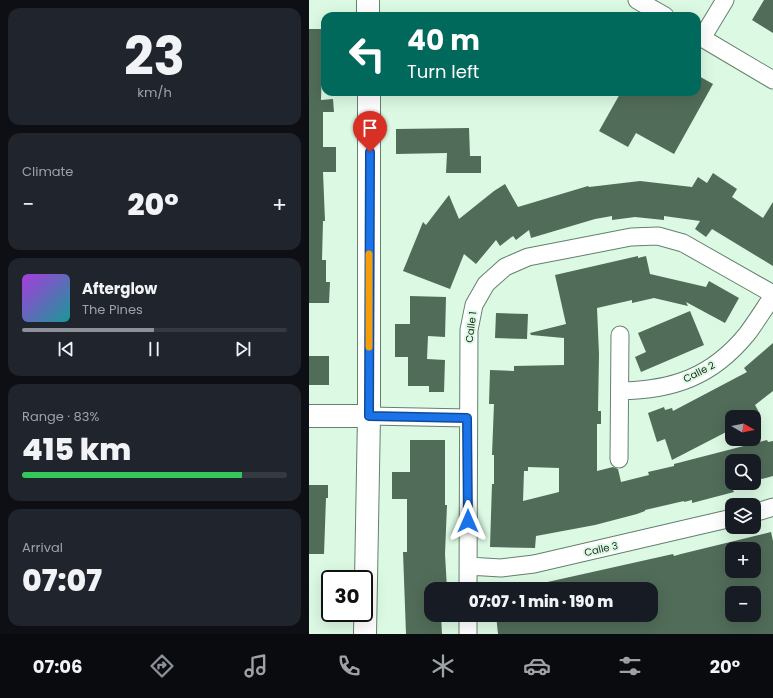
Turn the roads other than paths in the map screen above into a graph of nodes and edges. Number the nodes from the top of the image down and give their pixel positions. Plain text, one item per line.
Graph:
1 (368, 0) edge
2 (637, 0) edge
3 (725, 0) edge
4 (368, 12) edge
5 (658, 12) edge
6 (701, 35) edge
7 (701, 37) edge
8 (773, 80) edge
9 (369, 96) edge
10 (773, 295) edge
11 (620, 335) dead end
12 (619, 391) junction
13 (309, 416) edge
14 (369, 416) junction
15 (467, 418) junction
16 (619, 459) dead end
17 (773, 507) edge
18 (761, 511) edge
19 (725, 520) edge
20 (468, 566) junction
21 (468, 582) edge
22 (468, 622) edge
23 (365, 634) edge
24 (468, 634) edge

1 - 4 street
2 - 5 street
3 - 6 street
7 - 8 street
9 - 14 street
10 - 12 street, Calle 2
10 - 15 street, Calle 1
11 - 12 street
12 - 16 street
13 - 14 street
14 - 15 street
14 - 23 street
15 - 20 street, Calle 1
17 - 18 street
19 - 20 street, Calle 3
20 - 21 street, Calle 1
22 - 24 street

